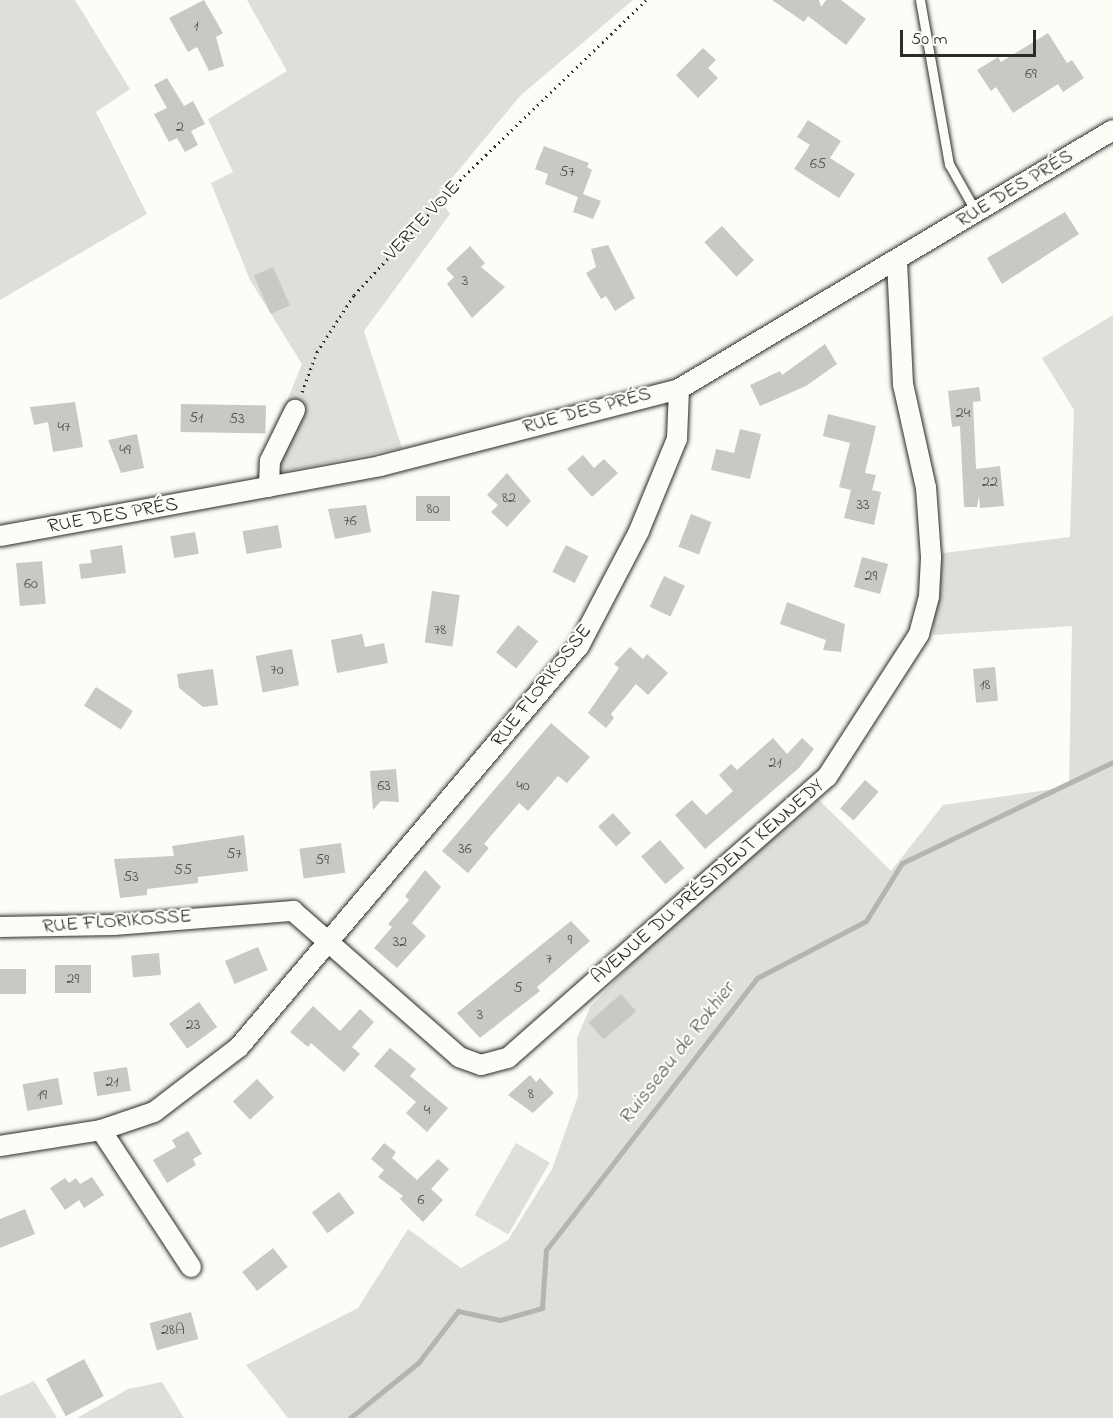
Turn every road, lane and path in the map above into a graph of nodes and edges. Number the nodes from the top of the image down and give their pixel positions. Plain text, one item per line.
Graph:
1 (646, 0) edge
2 (920, 0) edge
3 (1113, 130) edge
4 (976, 213) junction
5 (897, 261) junction
6 (679, 389) junction
7 (295, 410) joint
8 (269, 487) junction
9 (0, 536) edge
10 (0, 927) edge
11 (328, 944) junction
12 (101, 1130) junction
13 (0, 1146) edge
14 (191, 1267) dead end

1 - 7 path, VERTE VOIE
2 - 4 lane
3 - 4 street, RUE DES PRÉS
4 - 5 street, RUE DES PRÉS
5 - 6 street, RUE DES PRÉS
5 - 11 street, AVENUE DU PRÉSIDENT KENNEDY
6 - 8 street, RUE DES PRÉS
6 - 11 street, RUE FLORIKOSSE
7 - 8 street
8 - 9 street, RUE DES PRÉS
10 - 11 street, RUE FLORIKOSSE
11 - 12 street, RUE FLORIKOSSE
12 - 13 street, RUE FLORIKOSSE
12 - 14 street

